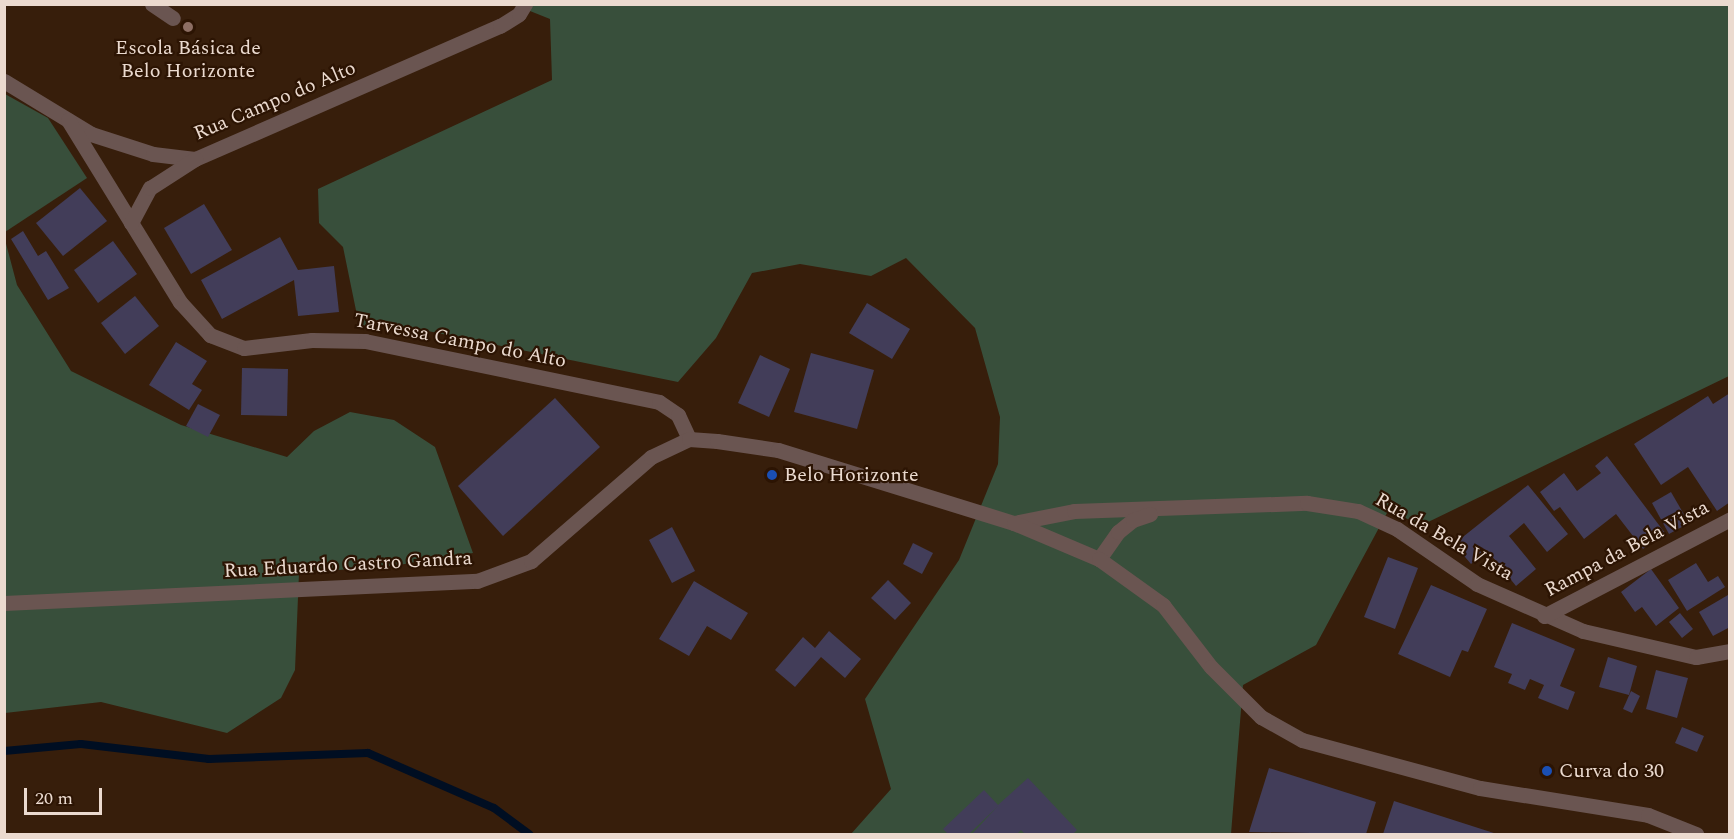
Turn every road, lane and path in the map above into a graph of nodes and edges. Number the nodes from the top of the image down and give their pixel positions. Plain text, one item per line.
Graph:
1 (152, 4) edge
2 (525, 4) edge
3 (173, 18) dead end
4 (4, 81) edge
5 (68, 120) junction
6 (195, 159) junction
7 (131, 223) junction
8 (689, 439) junction
9 (1164, 509) junction
10 (1730, 519) edge
11 (1014, 522) junction
12 (1100, 559) junction
13 (4, 603) edge
14 (1544, 616) junction
15 (1730, 651) edge
16 (1695, 834) edge

1 - 3 street
2 - 6 street, Rua Campo do Alto
4 - 5 street, Rua Campo do Alto
5 - 6 street, Rua Campo do Alto
5 - 7 street, Tarvessa Campo do Alto
6 - 7 street
7 - 8 street, Tarvessa Campo do Alto
8 - 11 street
8 - 13 street, Rua Eduardo Castro Gandra
9 - 11 street, Rua da Bela Vista
9 - 12 street, Rua da Bela Vista
9 - 14 street, Rua da Bela Vista
10 - 14 street, Rampa da Bela Vista
11 - 12 street
12 - 16 street
14 - 15 street, Rua da Bela Vista

